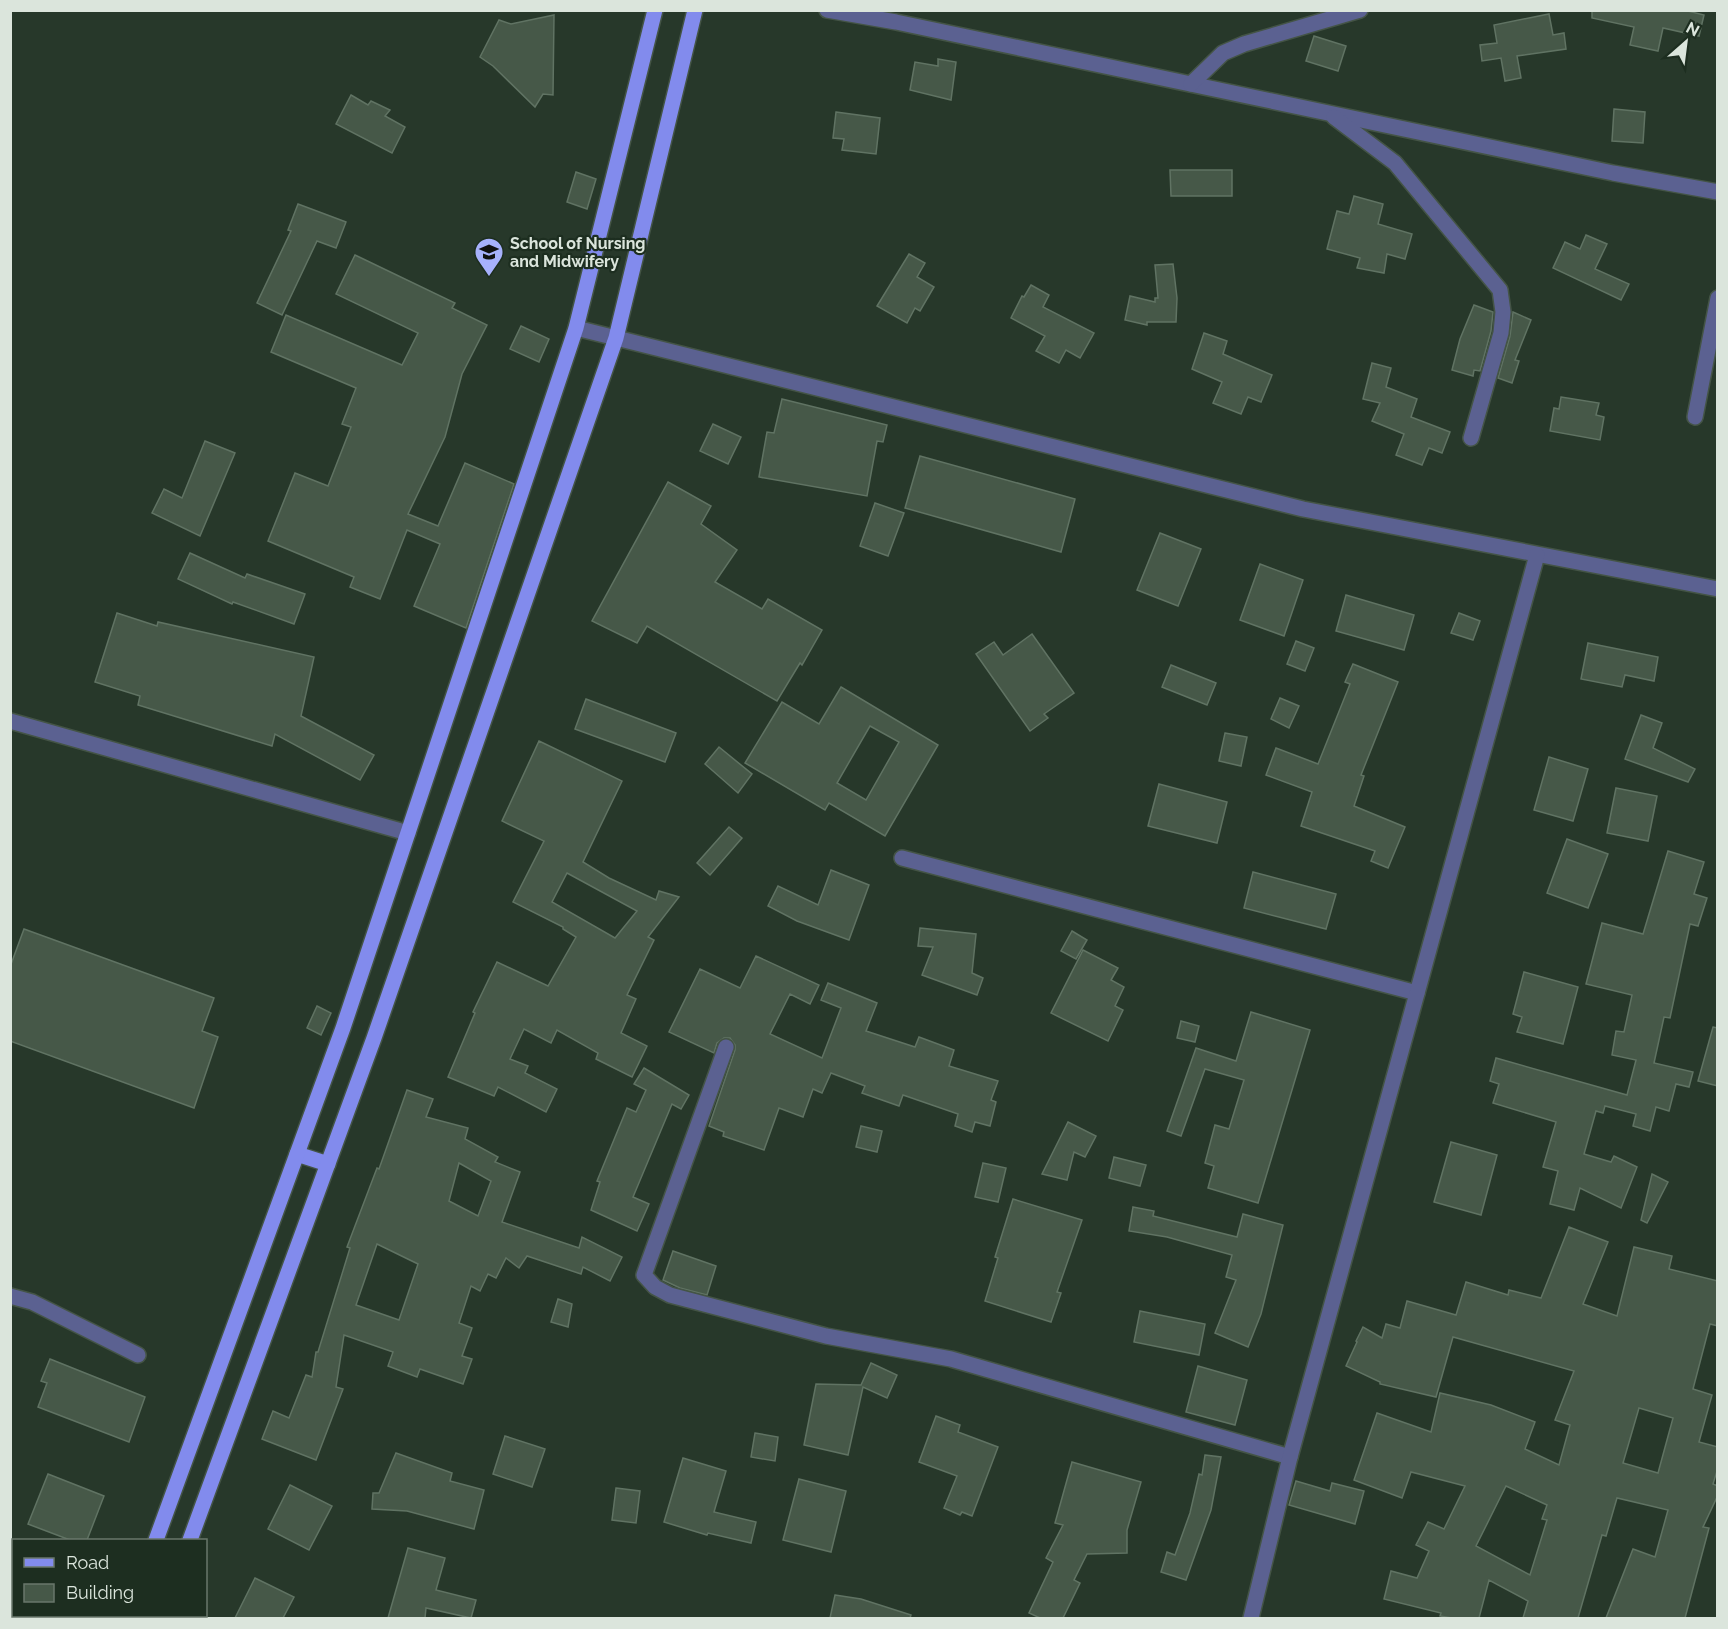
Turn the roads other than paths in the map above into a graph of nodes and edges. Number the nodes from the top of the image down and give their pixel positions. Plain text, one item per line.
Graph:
1 (655, 10) edge
2 (695, 10) edge
3 (827, 10) edge
4 (1360, 10) edge
5 (1191, 84) junction
6 (1329, 113) junction
7 (1718, 192) edge
8 (1718, 298) edge
9 (576, 328) junction
10 (616, 338) junction
11 (1695, 417) dead end
12 (1471, 438) dead end
13 (1537, 555) junction
14 (1718, 590) edge
15 (10, 721) edge
16 (408, 833) junction
17 (902, 858) dead end
18 (1418, 993) junction
19 (726, 1047) dead end
20 (297, 1154) junction
21 (328, 1164) junction
22 (10, 1296) edge
23 (138, 1354) dead end
24 (1290, 1457) junction
25 (156, 1539) edge
26 (190, 1539) edge
27 (1251, 1618) edge

1 - 9 main road
2 - 10 main road
3 - 5 street
4 - 5 street
5 - 6 street
6 - 7 street
6 - 12 street
8 - 11 street
9 - 10 street
9 - 16 main road
10 - 13 street
10 - 21 main road
13 - 14 street
13 - 18 street
15 - 16 street
16 - 20 main road
17 - 18 street
18 - 24 street
19 - 24 street
20 - 21 main road
20 - 25 main road
21 - 26 main road
22 - 23 street
24 - 27 street

